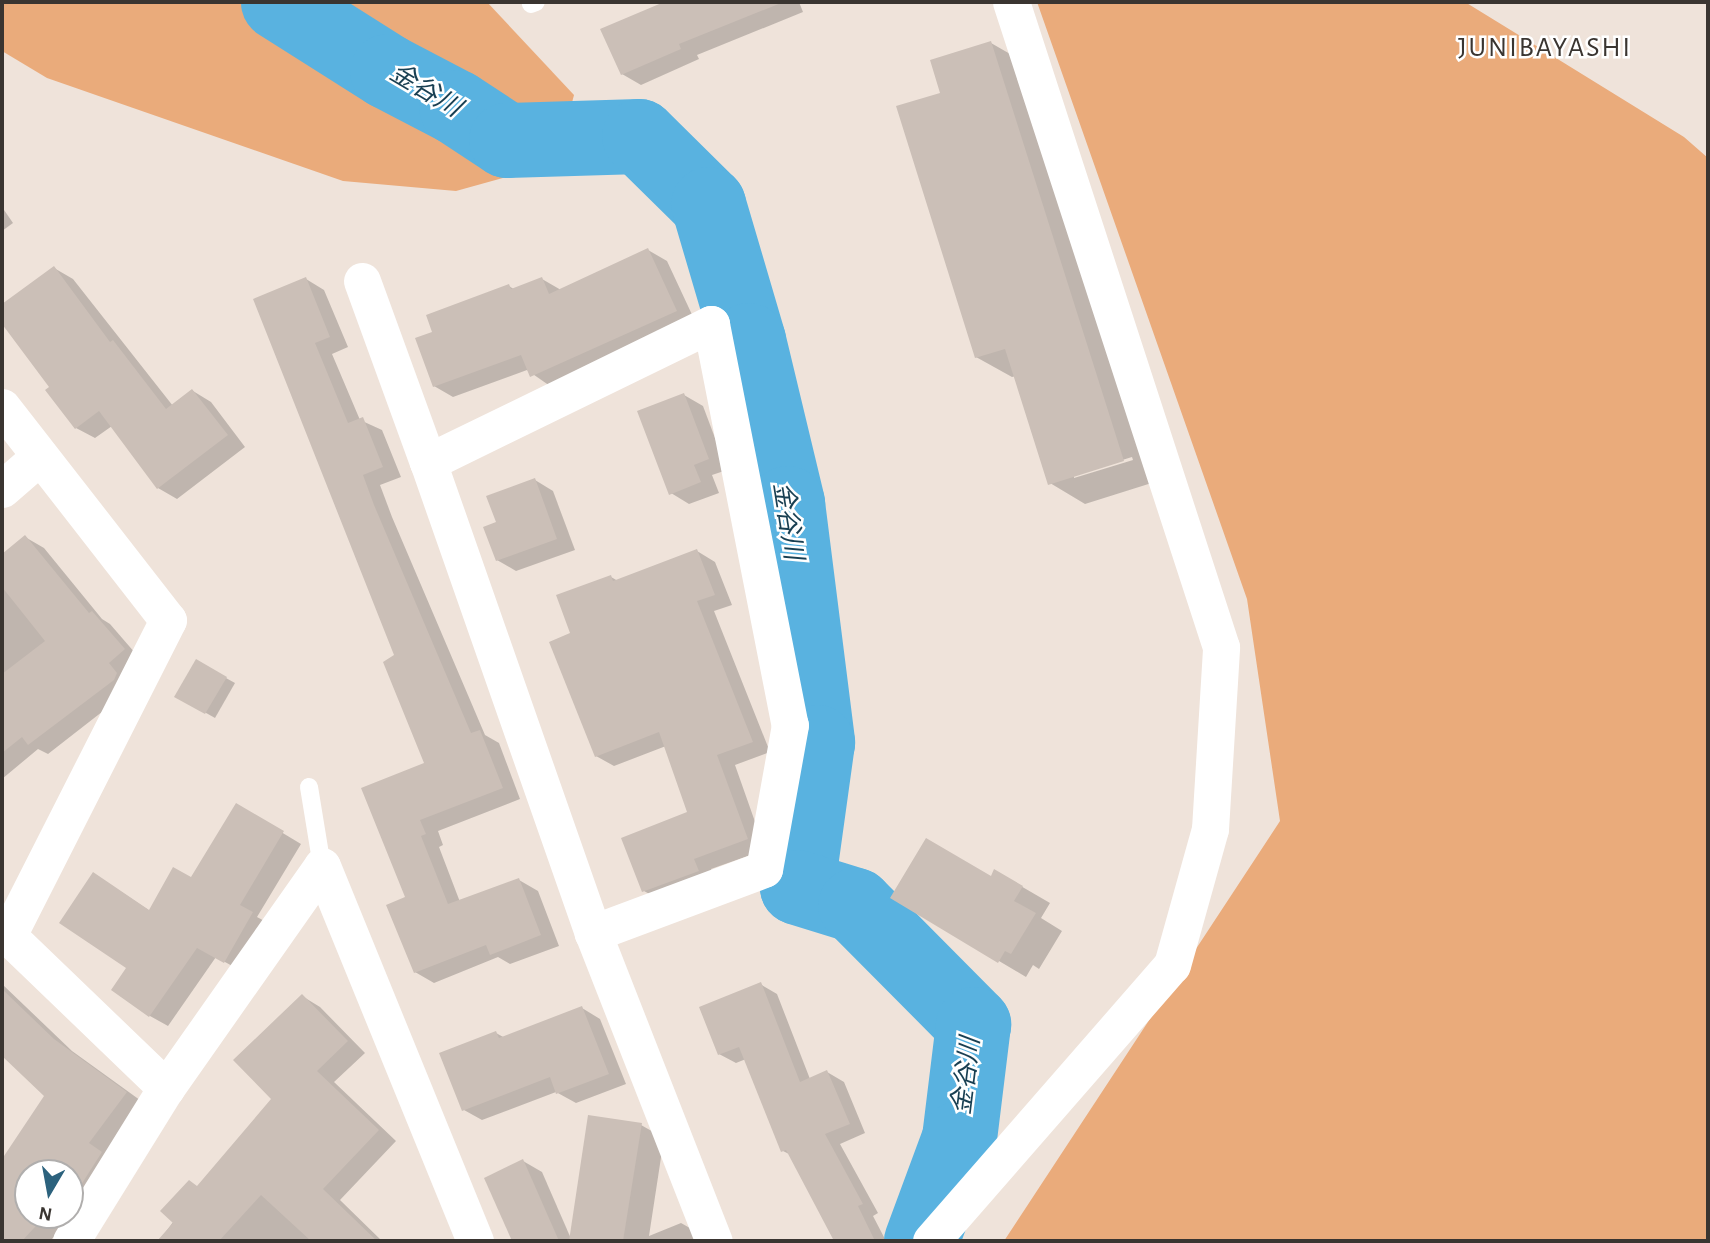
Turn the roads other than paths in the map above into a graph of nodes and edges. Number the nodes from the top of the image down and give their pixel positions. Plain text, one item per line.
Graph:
1 (1011, 2) edge
2 (362, 281) dead end
3 (2, 407) edge
4 (40, 456) junction
5 (428, 462) junction
6 (2, 489) edge
7 (309, 787) dead end
8 (322, 866) junction
9 (5, 933) edge
10 (593, 933) junction
11 (166, 1088) junction
12 (75, 1240) edge
13 (475, 1241) edge
14 (714, 1241) edge
15 (931, 1241) edge

1 - 15 street
2 - 5 street
3 - 4 street
4 - 6 street
4 - 9 street
5 - 10 street
5 - 10 street
7 - 8 lane
8 - 11 street
8 - 13 street
9 - 11 street
10 - 14 street
11 - 12 street

